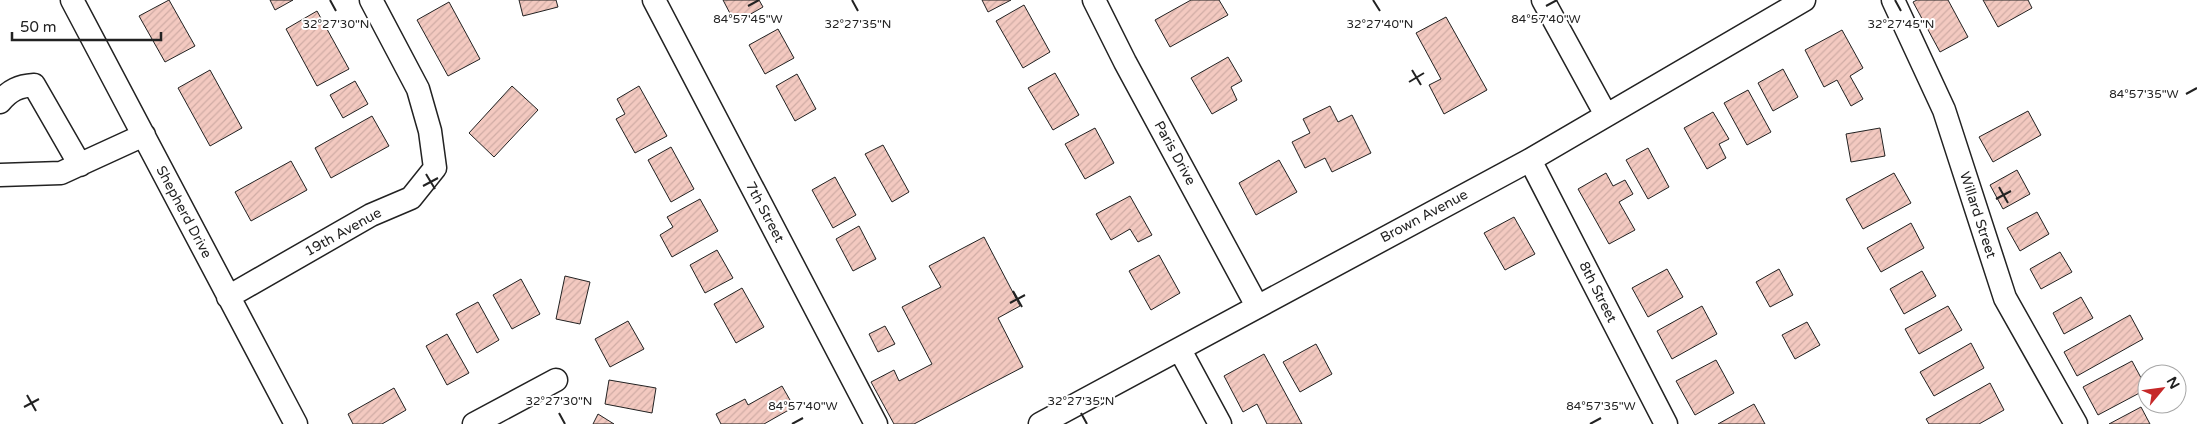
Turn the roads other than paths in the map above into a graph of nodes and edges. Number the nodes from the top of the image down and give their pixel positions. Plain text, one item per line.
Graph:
1 (72, 0) edge
2 (371, 0) edge
3 (654, 0) edge
4 (1094, 0) edge
5 (1543, 0) edge
6 (1804, 0) edge
7 (1893, 0) edge
8 (0, 102) edge
9 (1606, 115) junction
10 (144, 136) junction
11 (1530, 160) junction
12 (80, 165) junction
13 (0, 175) edge
14 (228, 297) junction
15 (1257, 306) junction
16 (1180, 350) junction
17 (556, 380) dead end
18 (296, 424) edge
19 (474, 424) edge
20 (876, 424) edge
21 (1040, 424) edge
22 (1220, 424) edge
23 (1666, 424) edge
24 (2076, 424) edge

1 - 10 street, Shepherd Drive
2 - 14 street, 19th Avenue
3 - 20 street, 7th Street
4 - 15 street, Paris Drive
5 - 9 street
6 - 9 street, Brown Avenue
7 - 24 street, Willard Street
8 - 12 street
9 - 11 street, Brown Avenue
10 - 12 street
10 - 14 street, Shepherd Drive
11 - 15 street, Brown Avenue
11 - 23 street, 8th Street
12 - 13 street
14 - 18 street, Shepherd Drive
15 - 16 street, Brown Avenue
16 - 21 street, Brown Avenue
16 - 22 street
17 - 19 street

